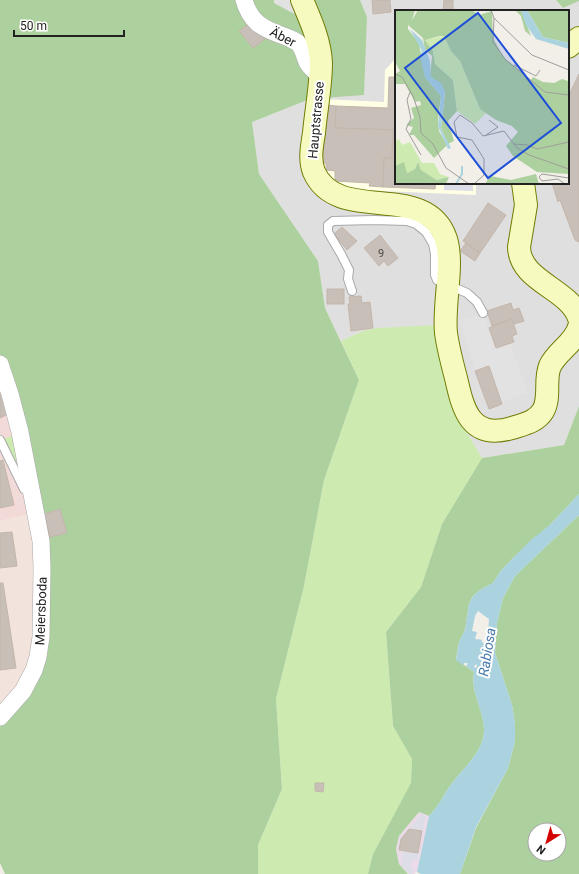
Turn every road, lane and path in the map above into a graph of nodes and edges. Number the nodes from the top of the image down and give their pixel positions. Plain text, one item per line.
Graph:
1 (244, 0) edge
2 (302, 0) edge
3 (579, 38) edge
4 (569, 46) edge
5 (320, 76) junction
6 (523, 184) edge
7 (447, 285) junction
8 (352, 291) dead end
9 (483, 313) dead end
10 (579, 318) edge
11 (579, 327) edge
12 (0, 364) edge
13 (0, 440) edge
14 (36, 517) junction
15 (0, 717) edge

1 - 5 street, Äber
2 - 5 street, Hauptstrasse
3 - 4 street
5 - 7 street, Hauptstrasse
6 - 10 street
7 - 8 lane
7 - 9 lane
7 - 11 street
12 - 14 street, Meiersboda
13 - 14 lane
14 - 15 street, Meiersboda

